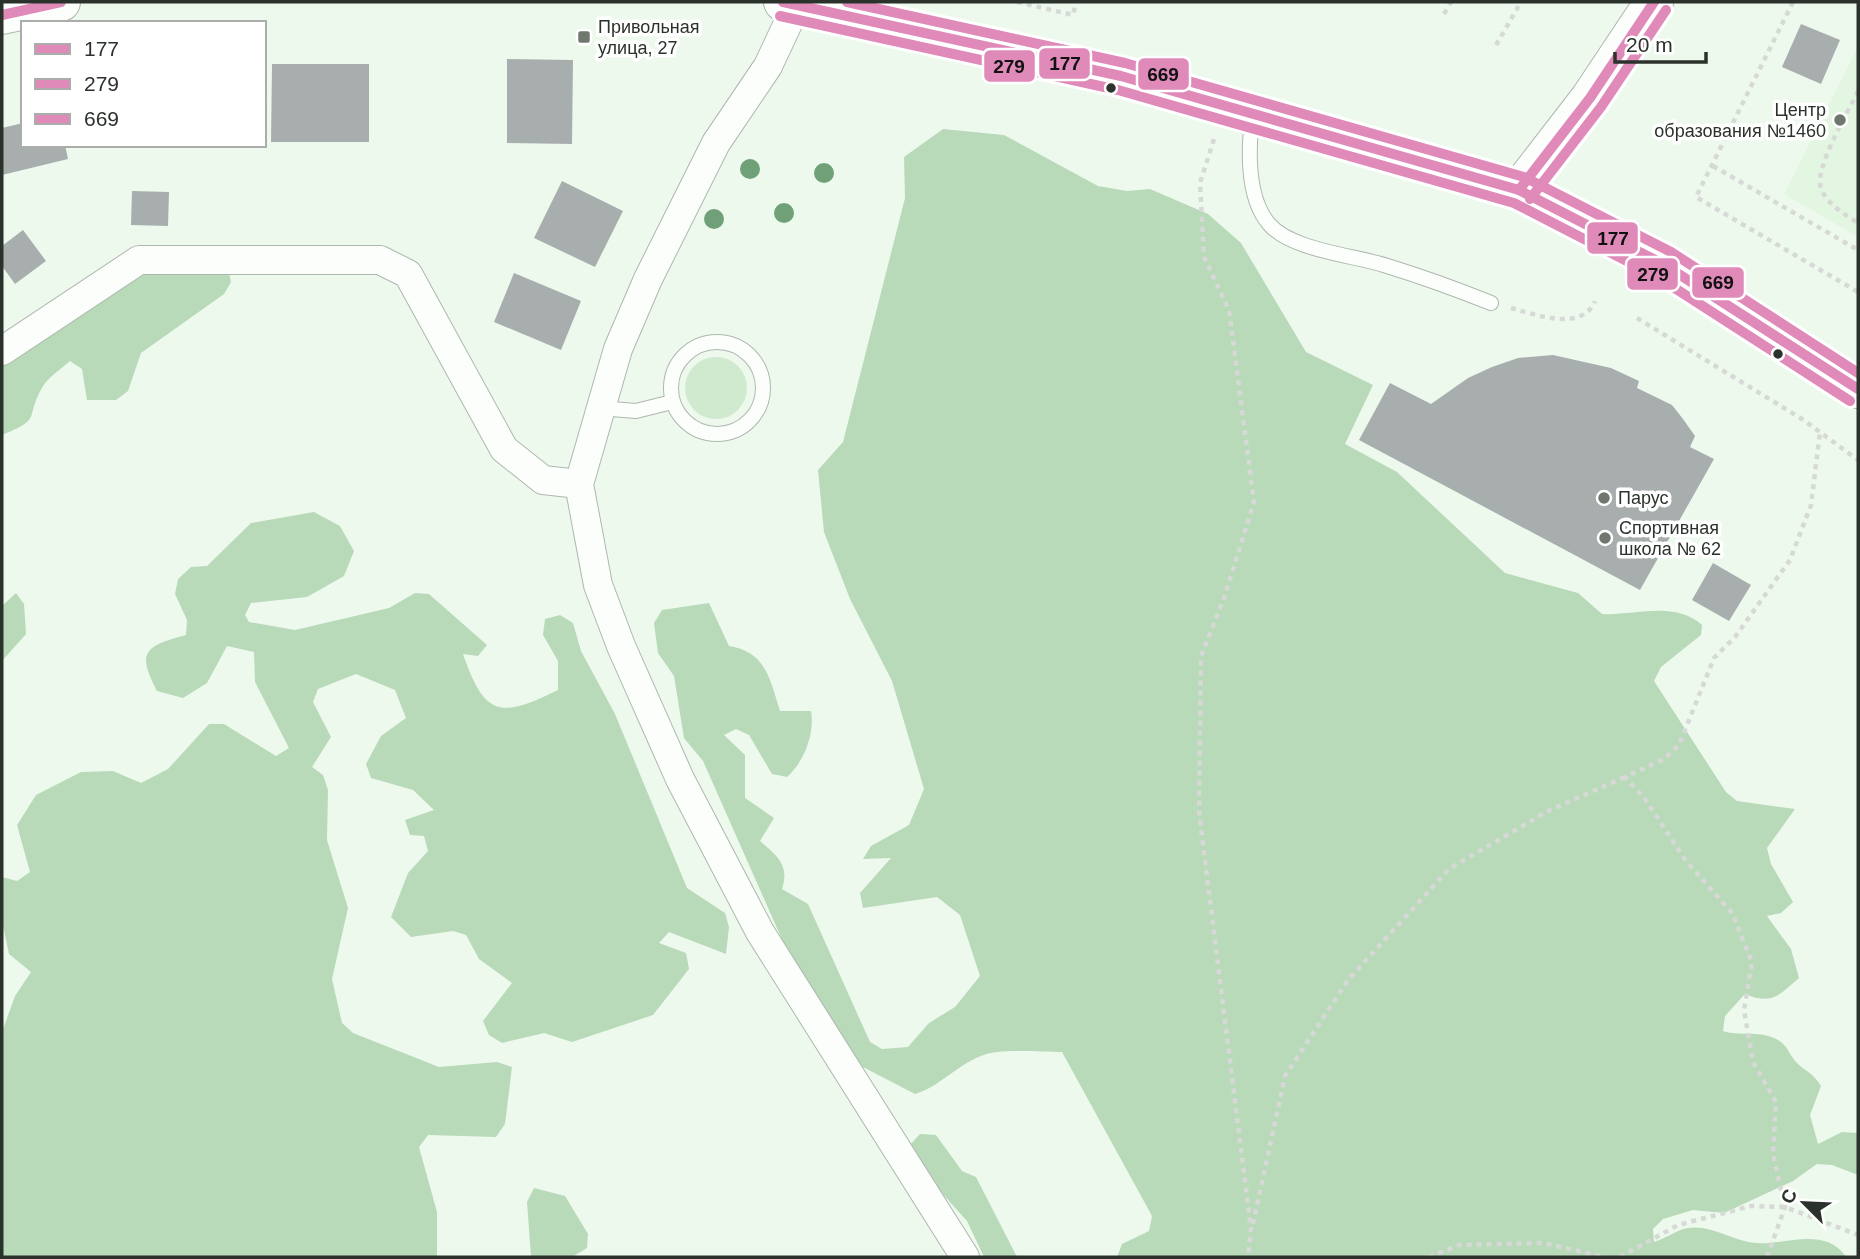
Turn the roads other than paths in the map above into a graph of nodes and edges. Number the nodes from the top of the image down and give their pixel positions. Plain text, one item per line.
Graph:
1 (61, 2) edge
2 (793, 2) edge
3 (1654, 2) edge
4 (2, 15) edge
5 (1239, 108) junction
6 (1519, 190) junction
7 (1490, 302) road end
8 (2, 351) edge
9 (1858, 389) edge
10 (672, 402) junction
11 (599, 408) junction
12 (579, 484) junction
13 (965, 1257) edge

1 - 4 main road
2 - 5 main road
2 - 11 street
3 - 6 main road
5 - 6 main road
5 - 7 lane
6 - 9 main road
8 - 12 street
10 - 10 lane
10 - 11 lane
11 - 12 street
12 - 13 street

